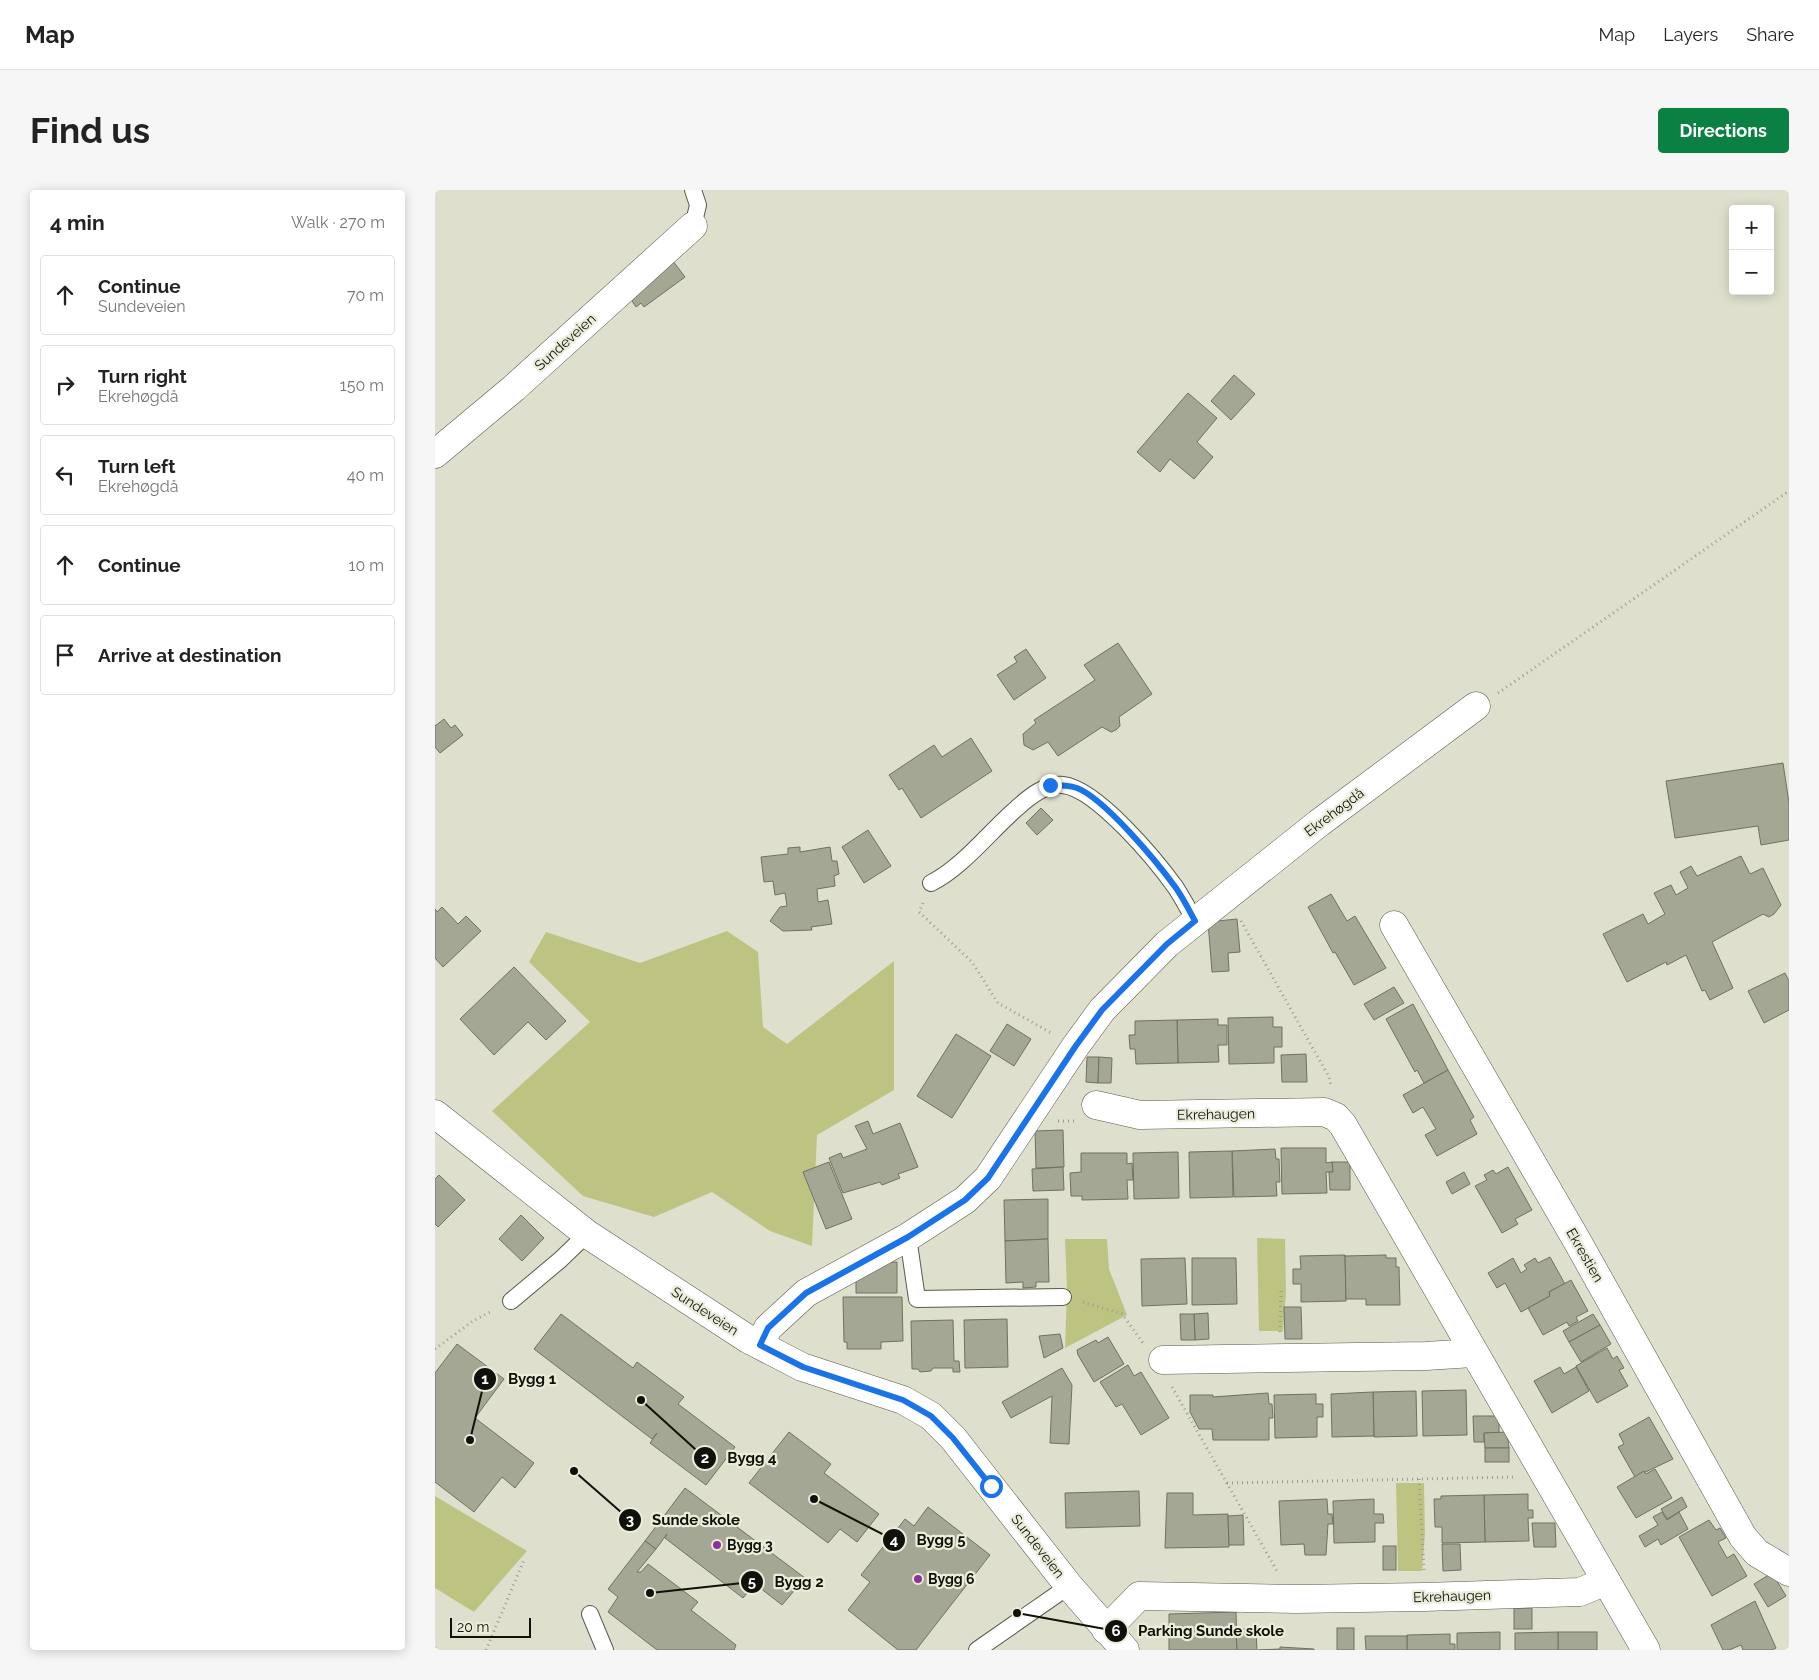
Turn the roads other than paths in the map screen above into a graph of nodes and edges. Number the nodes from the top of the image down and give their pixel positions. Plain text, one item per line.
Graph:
1 (693, 190) edge
2 (693, 226) joint
3 (435, 454) edge
4 (1476, 706) road end
5 (931, 883) road end
6 (1195, 921) junction
7 (1394, 925) dead end
8 (1096, 1105) road end
9 (435, 1114) edge
10 (587, 1234) junction
11 (908, 1237) junction
12 (1063, 1296) road end
13 (511, 1301) road end
14 (760, 1345) junction
15 (1473, 1353) junction
16 (1163, 1360) road end
17 (1789, 1572) edge
18 (1606, 1581) junction
19 (1069, 1586) junction
20 (590, 1614) dead end
21 (1106, 1630) junction
22 (605, 1650) edge
23 (977, 1650) edge
24 (1125, 1650) edge
25 (1646, 1650) edge

1 - 2 lane
2 - 3 street, Sundeveien
4 - 6 street, Ekrehøgdå
5 - 6 lane
6 - 11 street, Ekrehøgdå
7 - 17 street, Ekrestien
8 - 15 street, Ekrehaugen
9 - 10 street, Sundeveien
10 - 13 lane
10 - 14 street, Sundeveien
11 - 12 lane
11 - 14 street, Ekrehøgdå
14 - 19 street, Sundeveien
15 - 16 street
15 - 18 street
18 - 21 street, Ekrehaugen
18 - 25 street
19 - 21 street, Sundeveien
19 - 23 lane, Sundeveien
20 - 22 lane
21 - 24 street, Sundeveien

